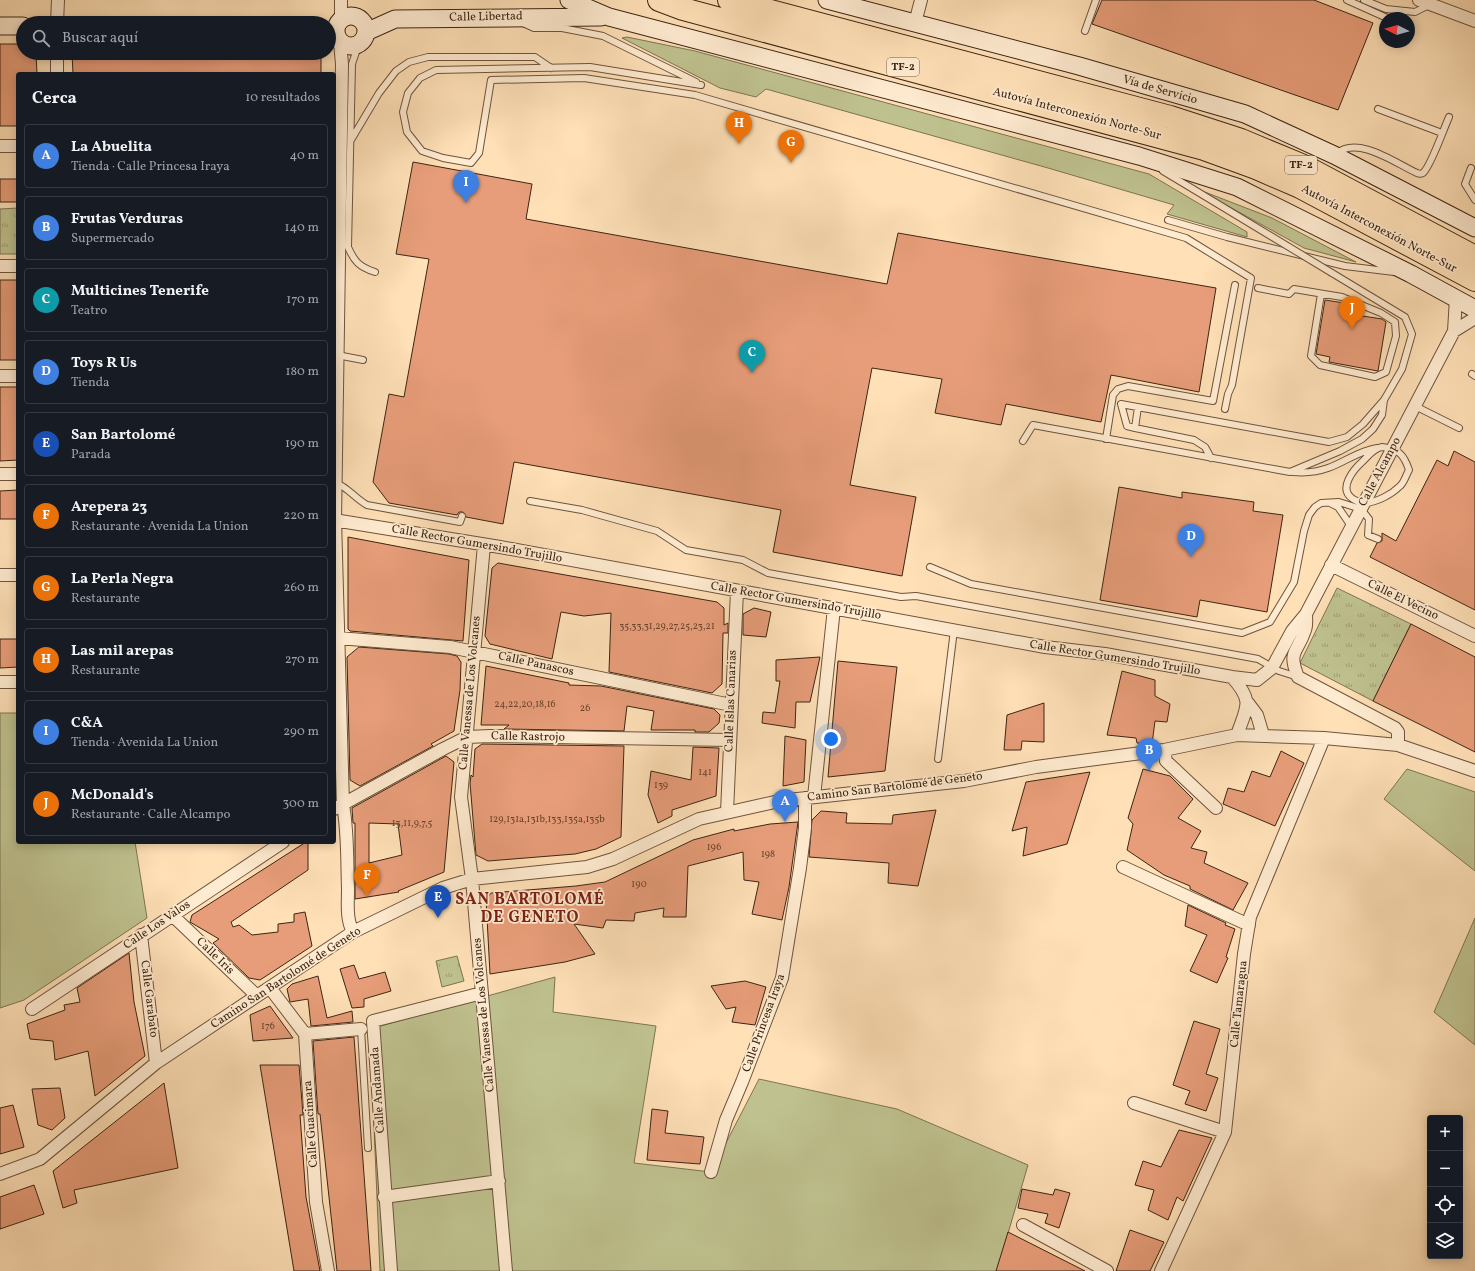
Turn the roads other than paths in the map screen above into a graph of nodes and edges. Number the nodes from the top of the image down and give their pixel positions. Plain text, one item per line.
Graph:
1 (58, 0) edge
2 (341, 0) edge
3 (569, 0) edge
4 (659, 0) edge
5 (729, 0) edge
6 (827, 0) edge
7 (922, 0) edge
8 (1096, 0) edge
9 (1346, 0) edge
10 (1364, 0) edge
11 (1419, 0) edge
12 (1428, 2) edge
13 (1379, 14) edge
14 (57, 16) edge
15 (511, 16) junction
16 (609, 17) junction
17 (1475, 21) edge
18 (915, 22) junction
19 (0, 26) edge
20 (16, 26) edge
21 (336, 30) edge
22 (1085, 31) dead end
23 (362, 37) junction
24 (57, 60) edge
25 (551, 68) junction
26 (57, 72) edge
27 (1378, 109) dead end
28 (1448, 117) dead end
29 (1442, 134) junction
30 (342, 142) edge
31 (0, 146) edge
32 (16, 146) edge
33 (1334, 155) junction
34 (1139, 156) junction
35 (1471, 168) dead end
36 (1475, 200) edge
37 (1168, 220) dead end
38 (1475, 228) edge
39 (1475, 257) edge
40 (344, 262) edge
41 (0, 266) edge
42 (16, 266) edge
43 (375, 272) dead end
44 (1411, 274) junction
45 (1475, 280) edge
46 (1235, 285) dead end
47 (1258, 288) dead end
48 (1322, 294) junction
49 (1456, 298) junction
50 (1475, 309) edge
51 (1475, 318) edge
52 (1454, 331) junction
53 (337, 355) junction
54 (363, 360) dead end
55 (0, 376) edge
56 (16, 376) edge
57 (336, 376) edge
58 (1384, 400) junction
59 (1415, 406) junction
60 (1138, 407) junction
61 (1225, 409) dead end
62 (1135, 428) junction
63 (1459, 428) dead end
64 (1106, 439) junction
65 (1023, 441) dead end
66 (1377, 448) junction
67 (1392, 448) junction
68 (1211, 458) junction
69 (1290, 472) junction
70 (0, 474) edge
71 (16, 474) edge
72 (336, 485) edge
73 (530, 501) dead end
74 (1329, 502) junction
75 (1362, 506) junction
76 (462, 516) dead end
77 (336, 520) edge
78 (1351, 526) junction
79 (1378, 540) dead end
80 (484, 545) junction
81 (1331, 565) junction
82 (930, 567) dead end
83 (336, 571) edge
84 (0, 575) edge
85 (16, 575) edge
86 (737, 591) junction
87 (834, 608) junction
88 (1306, 614) junction
89 (954, 630) junction
90 (1475, 636) edge
91 (338, 638) junction
92 (474, 651) junction
93 (1272, 668) junction
94 (1232, 677) junction
95 (1298, 678) junction
96 (1257, 680) joint
97 (0, 682) edge
98 (16, 682) edge
99 (1248, 703) junction
100 (731, 705) junction
101 (1237, 735) junction
102 (1263, 735) junction
103 (467, 738) junction
104 (1324, 738) junction
105 (730, 740) junction
106 (1398, 744) junction
107 (1164, 750) junction
108 (938, 759) dead end
109 (1475, 771) edge
110 (810, 797) junction
111 (338, 807) edge
112 (1216, 808) dead end
113 (727, 812) junction
114 (280, 844) edge
115 (1123, 867) dead end
116 (472, 879) junction
117 (172, 915) junction
118 (1249, 925) junction
119 (353, 932) junction
120 (141, 936) junction
121 (270, 988) junction
122 (482, 992) junction
123 (257, 996) junction
124 (32, 1009) dead end
125 (361, 1029) joint
126 (305, 1034) junction
127 (156, 1063) junction
128 (1134, 1102) dead end
129 (1225, 1132) junction
130 (368, 1148) dead end
131 (711, 1172) dead end
132 (0, 1174) edge
133 (499, 1181) junction
134 (384, 1197) junction
135 (1024, 1225) dead end
136 (328, 1271) edge
137 (391, 1271) edge
138 (506, 1271) edge
139 (1107, 1271) edge
140 (1161, 1271) edge

1 - 14 street
2 - 21 street
3 - 16 street
4 - 45 highway, Autovía Interconexión Norte-Sur / TF-2
5 - 39 highway, Autovía Interconexión Norte-Sur / TF-2
6 - 18 street, Vía de Servicio
7 - 18 street
8 - 22 lane
9 - 13 lane
10 - 12 lane
11 - 12 street
12 - 17 street
15 - 16 street, Calle Libertad
15 - 23 street, Calle Libertad
15 - 25 lane
16 - 34 street
18 - 33 street, Vía de Servicio
19 - 20 street
21 - 23 street
21 - 23 street
21 - 30 street
23 - 30 lane
24 - 26 street
25 - 30 lane
25 - 61 lane
27 - 29 lane
28 - 29 lane
29 - 33 lane
30 - 40 street
31 - 32 street
33 - 38 street, Vía de Servicio
34 - 44 street
34 - 58 lane, bridge
35 - 36 lane
37 - 44 lane
40 - 43 lane
40 - 53 street
41 - 42 street
44 - 49 street
46 - 64 lane
47 - 48 lane
48 - 48 lane
49 - 50 street
49 - 52 street, Calle Alcampo
51 - 52 street
52 - 59 street, Calle Alcampo
53 - 54 lane
53 - 57 street
55 - 56 street
58 - 60 lane
58 - 69 lane
59 - 63 lane
59 - 67 street, Calle Alcampo
60 - 62 lane
60 - 62 lane
62 - 68 lane
64 - 65 lane
64 - 68 lane
66 - 67 lane
66 - 69 lane
66 - 75 lane
67 - 75 street, Calle Alcampo
67 - 75 lane
68 - 69 lane
70 - 71 street
72 - 76 lane
73 - 93 lane
74 - 75 lane
74 - 78 lane
74 - 82 lane
75 - 78 street, Calle Alcampo
75 - 79 lane
77 - 80 street, Calle Rector Gumersindo Trujillo
78 - 81 street, Calle Alcampo
80 - 86 street, Calle Rector Gumersindo Trujillo
80 - 92 street, Calle Vanessa de Los Volcanes
81 - 88 street, Calle Alcampo
81 - 90 street, Calle El Vecino
83 - 91 street
84 - 85 street
86 - 87 street, Calle Rector Gumersindo Trujillo
86 - 100 street, Calle Islas Canarias
87 - 89 street, Calle Rector Gumersindo Trujillo
87 - 110 street, Calle Princesa Iraya
88 - 93 street, Calle Alcampo
88 - 95 street, Calle Alcampo
89 - 94 street, Calle Rector Gumersindo Trujillo
89 - 108 lane
91 - 92 street, Calle Panascos
91 - 111 street
92 - 100 street, Calle Panascos
92 - 103 street, Calle Vanessa de Los Volcanes
93 - 95 lane
93 - 96 street, Calle Alcampo
94 - 96 street, Calle Rector Gumersindo Trujillo
94 - 99 street
95 - 106 street
97 - 98 street
99 - 101 street
99 - 102 street
100 - 105 street, Calle Islas Canarias
101 - 102 street, Camino San Bartolomé de Geneto
101 - 107 street, Camino San Bartolomé de Geneto
102 - 104 street, Camino San Bartolomé de Geneto
103 - 105 street, Calle Rastrojo
103 - 111 street, Calle Rastrojo
103 - 116 street, Calle Vanessa de Los Volcanes
104 - 106 street, Camino San Bartolomé de Geneto
104 - 118 street, Calle Tamaragua
105 - 113 street, Calle Islas Canarias
106 - 109 street, Camino San Bartolomé de Geneto
107 - 110 street, Camino San Bartolomé de Geneto
107 - 112 street
110 - 113 street, Camino San Bartolomé de Geneto
110 - 131 street, Calle Princesa Iraya
111 - 119 street
113 - 116 street, Camino San Bartolomé de Geneto
114 - 117 street, Calle Los Valos
115 - 118 street
116 - 119 street, Camino San Bartolomé de Geneto
116 - 122 street, Calle Vanessa de Los Volcanes
117 - 120 street, Calle Los Valos
117 - 123 street, Calle Iris
118 - 129 street, Calle Tamaragua
119 - 121 street, Camino San Bartolomé de Geneto
120 - 124 street, Calle Los Valos
120 - 127 street, Calle Garabato
121 - 123 street, Camino San Bartolomé de Geneto
121 - 126 street
122 - 133 street, Calle Vanessa de Los Volcanes
122 - 134 street, Calle Andamada
123 - 127 street, Camino San Bartolomé de Geneto
125 - 126 street
125 - 130 lane
126 - 136 street, Calle Guacimara
127 - 132 street, Camino San Bartolomé de Geneto
128 - 129 street
129 - 140 street, Calle Tamaragua
133 - 134 street
133 - 138 street, Calle Vanessa de Los Volcanes
134 - 137 street, Calle Andamada
135 - 139 street

